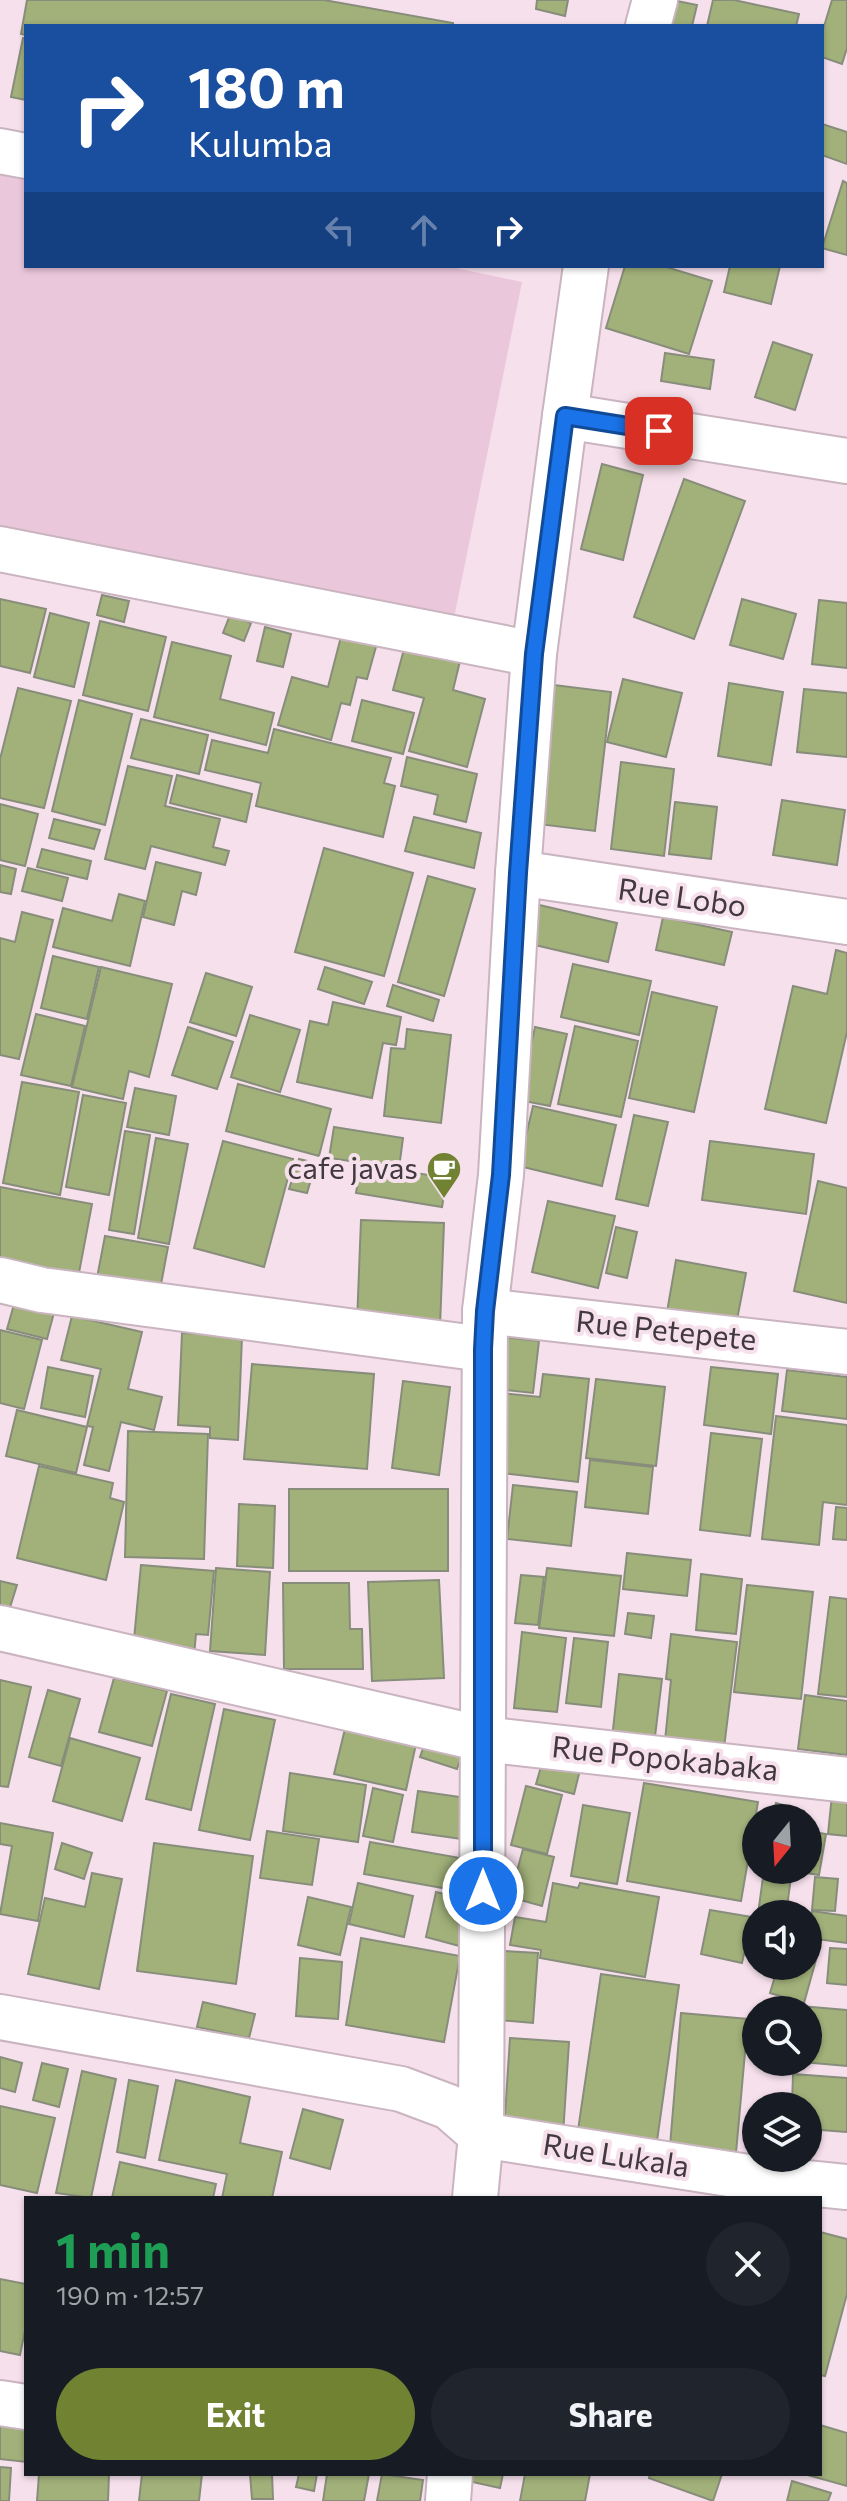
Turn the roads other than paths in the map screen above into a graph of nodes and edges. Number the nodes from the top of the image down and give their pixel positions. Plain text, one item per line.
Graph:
1 (655, 0) edge
2 (649, 24) edge
3 (0, 151) edge
4 (24, 156) edge
5 (584, 268) edge
6 (565, 416) junction
7 (847, 461) edge
8 (0, 549) edge
9 (534, 654) junction
10 (518, 873) junction
11 (847, 922) edge
12 (0, 1280) edge
13 (484, 1330) junction
14 (847, 1352) edge
15 (0, 1628) edge
16 (483, 1739) junction
17 (847, 1780) edge
18 (0, 2017) edge
19 (481, 2135) junction
20 (847, 2187) edge
21 (475, 2196) edge
22 (0, 2403) edge
23 (24, 2407) edge
24 (450, 2476) edge
25 (448, 2501) edge

1 - 2 street
3 - 4 street
5 - 6 street
6 - 7 street
6 - 9 street
8 - 9 street
9 - 10 street
10 - 11 street, Rue Lobo
10 - 13 street
12 - 13 street, Rue Petepete
13 - 14 street, Rue Petepete
13 - 16 street
15 - 16 street, Rue Popokabaka
16 - 17 street, Rue Popokabaka
16 - 19 street
18 - 19 street
19 - 20 street, Rue Lukala
19 - 21 street
22 - 23 street
24 - 25 street

